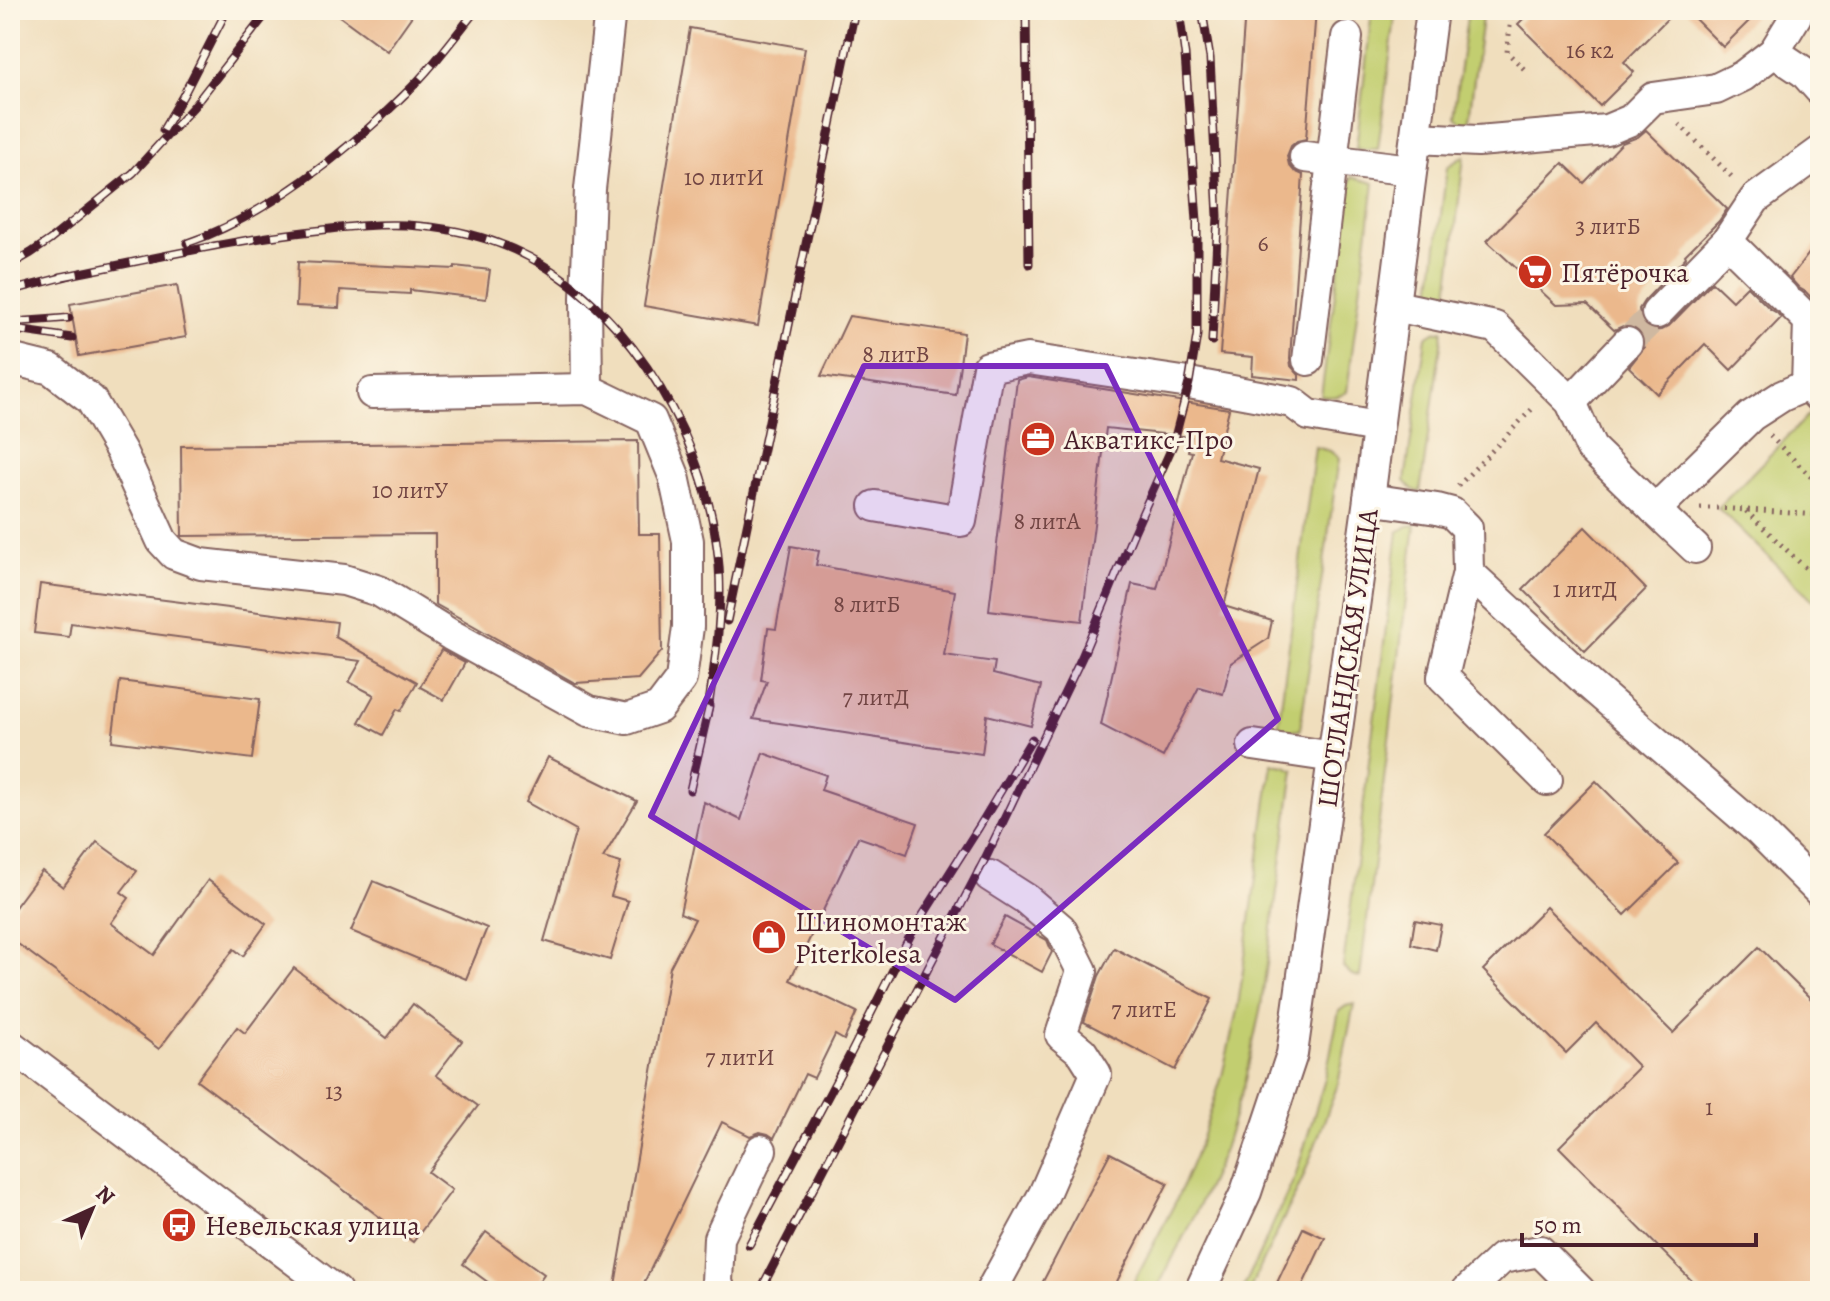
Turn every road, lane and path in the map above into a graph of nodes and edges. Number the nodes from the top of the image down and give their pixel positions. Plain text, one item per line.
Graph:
1 (610, 10) edge
2 (1432, 10) edge
3 (1512, 10) edge
4 (1797, 10) edge
5 (1347, 37) dead end
6 (1774, 52) junction
7 (1525, 70) dead end
8 (1820, 90) edge
9 (1653, 98) junction
10 (1416, 138) junction
11 (1820, 152) edge
12 (1318, 158) junction
13 (1411, 170) junction
14 (1755, 199) junction
15 (1727, 241) junction
16 (1395, 306) junction
17 (1657, 313) tunnel mouth
18 (1627, 343) tunnel mouth
19 (10, 359) edge
20 (1308, 360) dead end
21 (587, 389) junction
22 (1814, 391) edge
23 (372, 393) dead end
24 (1563, 394) junction
25 (1751, 416) junction
26 (1377, 427) junction
27 (1820, 486) edge
28 (1369, 499) junction
29 (875, 506) dead end
30 (1437, 509) junction
31 (1655, 510) junction
32 (1746, 511) junction
33 (1820, 515) edge
34 (1695, 548) dead end
35 (1468, 572) junction
36 (1820, 582) edge
37 (1253, 745) dead end
38 (1334, 757) junction
39 (1547, 780) dead end
40 (990, 876) dead end
41 (1820, 892) edge
42 (10, 1045) edge
43 (761, 1150) dead end
44 (336, 1291) edge
45 (720, 1291) edge
46 (991, 1291) edge
47 (1200, 1291) edge
48 (1467, 1291) edge
49 (1580, 1291) edge

1 - 21 street
2 - 10 street, ШОТЛАНДСКАЯ УЛИЦА
3 - 7 path
4 - 6 street
5 - 12 street
6 - 8 street
6 - 9 street
9 - 10 street
9 - 14 path
10 - 13 street, ШОТЛАНДСКАЯ УЛИЦА
11 - 14 street
12 - 13 street
12 - 20 street
13 - 16 street, ШОТЛАНДСКАЯ УЛИЦА
14 - 15 street
15 - 17 street
15 - 22 street
16 - 24 street
16 - 26 street, ШОТЛАНДСКАЯ УЛИЦА
18 - 24 street
19 - 21 street
21 - 23 street
22 - 25 street
24 - 30 path
24 - 31 street
25 - 27 path
25 - 31 street
26 - 28 street, ШОТЛАНДСКАЯ УЛИЦА
26 - 29 street
28 - 30 street
28 - 38 street, ШОТЛАНДСКАЯ УЛИЦА
30 - 35 street
31 - 32 path
31 - 34 street
32 - 33 path
32 - 36 path
35 - 39 street
35 - 41 street
37 - 38 street
38 - 47 street, ШОТЛАНДСКАЯ УЛИЦА
40 - 46 street
42 - 44 street
43 - 45 street
48 - 49 street

